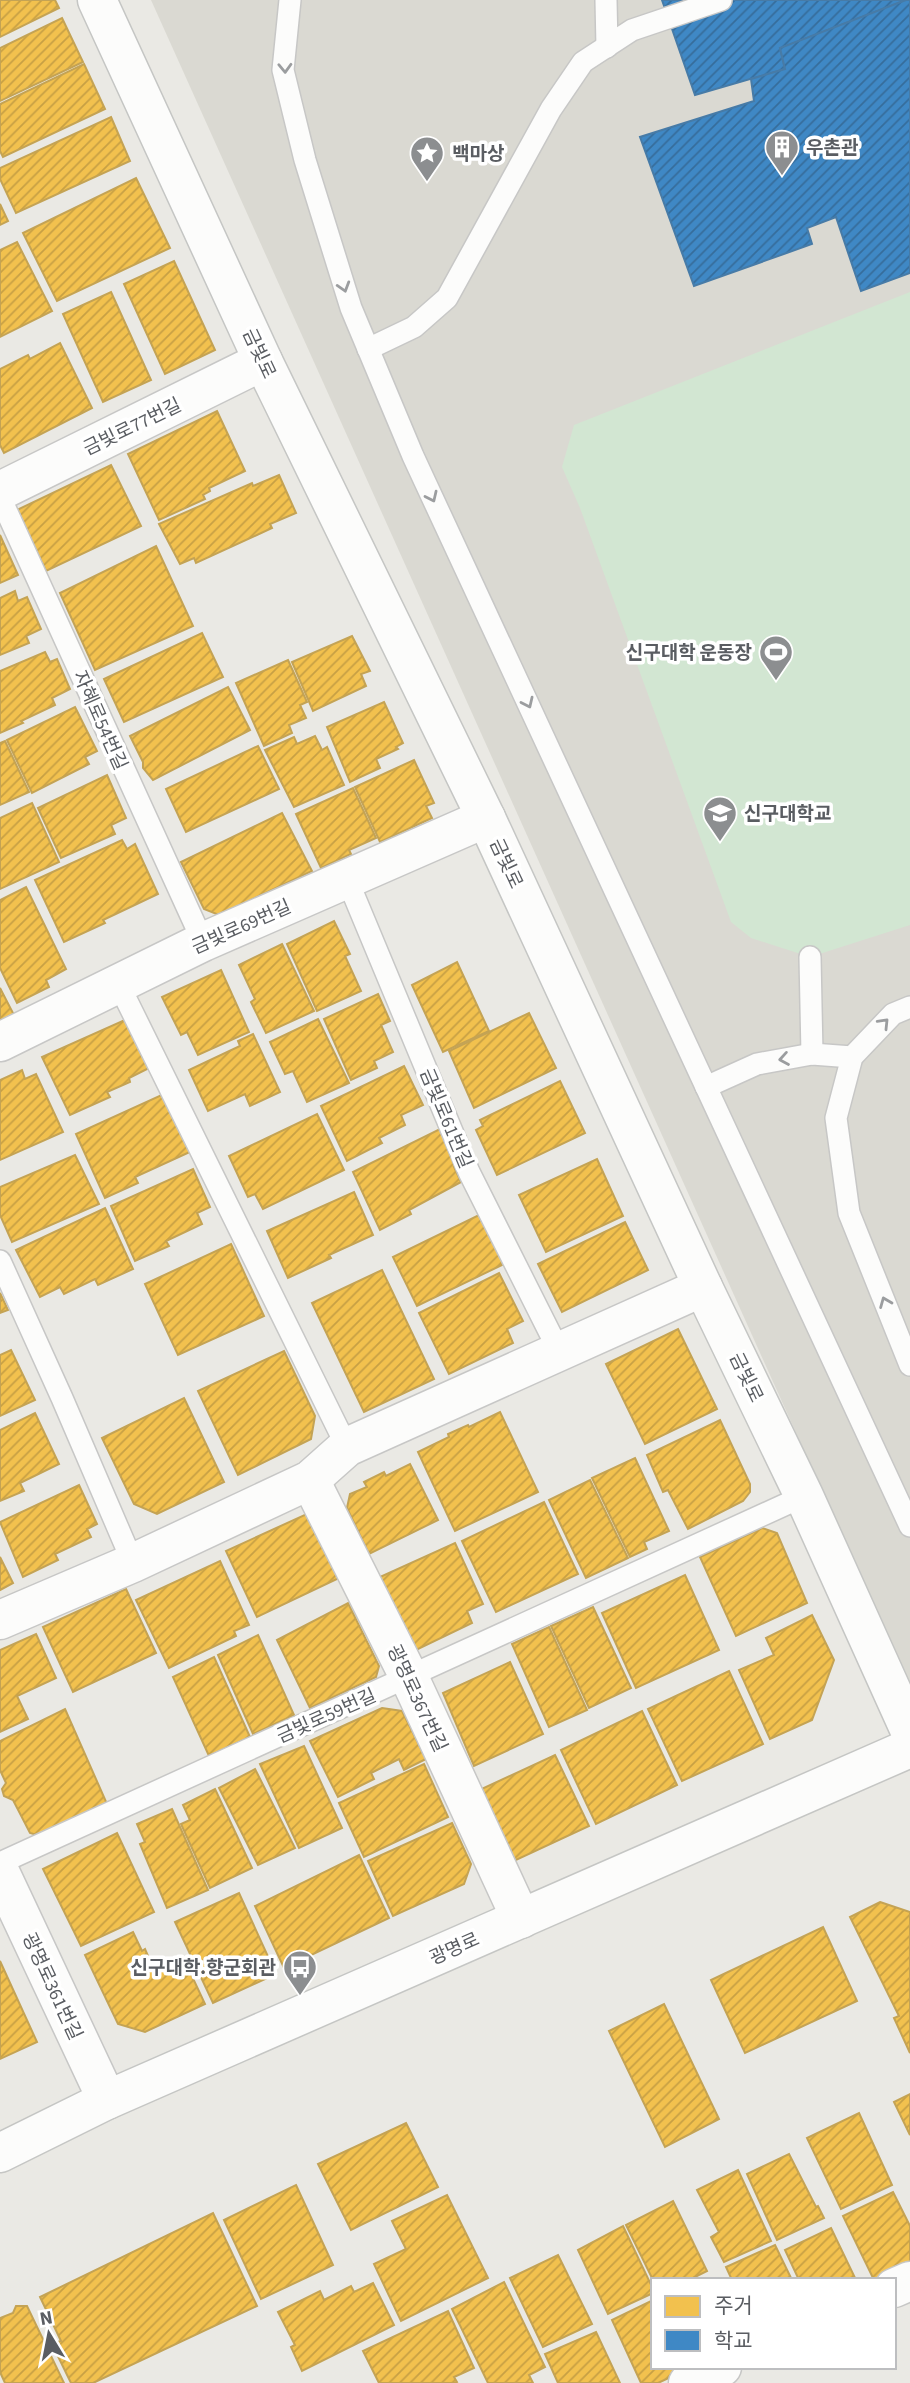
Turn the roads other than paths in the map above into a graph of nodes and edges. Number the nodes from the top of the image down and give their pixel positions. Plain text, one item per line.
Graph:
1 (97, 0) edge
2 (290, 0) edge
3 (606, 0) edge
4 (721, 0) edge
5 (607, 47) junction
6 (368, 349) junction
7 (263, 361) junction
8 (0, 491) edge
9 (0, 497) edge
10 (486, 818) junction
11 (347, 879) junction
12 (202, 942) junction
13 (810, 957) dead end
14 (119, 985) junction
15 (910, 1007) edge
16 (0, 1042) edge
17 (812, 1055) junction
18 (852, 1057) junction
19 (706, 1087) junction
20 (0, 1261) edge
21 (703, 1287) junction
22 (559, 1350) junction
23 (910, 1365) edge
24 (347, 1447) junction
25 (310, 1480) junction
26 (804, 1496) junction
27 (910, 1525) edge
28 (133, 1563) junction
29 (0, 1620) edge
30 (409, 1677) junction
31 (910, 1731) edge
32 (910, 1748) edge
33 (0, 1863) edge
34 (0, 1872) edge
35 (521, 1919) junction
36 (107, 2100) junction
37 (0, 2153) edge
38 (718, 2369) edge
39 (688, 2383) edge

1 - 7 street, 금빛로
2 -> 6 lane
3 - 5 lane
4 - 5 lane
5 - 6 lane
6 -> 19 lane
7 - 8 street, 금빛로77번길
7 - 10 street, 금빛로
9 - 12 lane, 자혜로54번길
10 - 11 street, 금빛로69번길
10 - 21 street, 금빛로
11 - 12 street, 금빛로69번길
11 - 22 lane, 금빛로61번길
12 - 14 street, 금빛로69번길
13 - 17 lane
14 - 16 street, 금빛로69번길
14 - 24 lane
18 -> 15 lane
17 - 18 lane
17 -> 19 lane
23 -> 18 lane
19 - 27 lane
20 - 28 lane
21 - 22 street
21 - 26 street, 금빛로
22 - 24 street
24 - 25 street
25 - 28 street
25 - 30 street, 광명로367번길
26 - 30 lane, 금빛로59번길
26 - 31 street, 금빛로
28 - 29 street
30 - 33 lane, 금빛로59번길
30 - 35 street, 광명로367번길
32 - 35 street, 광명로
34 - 36 street, 광명로361번길
35 - 36 street, 광명로
36 - 37 street, 광명로
38 - 39 street

